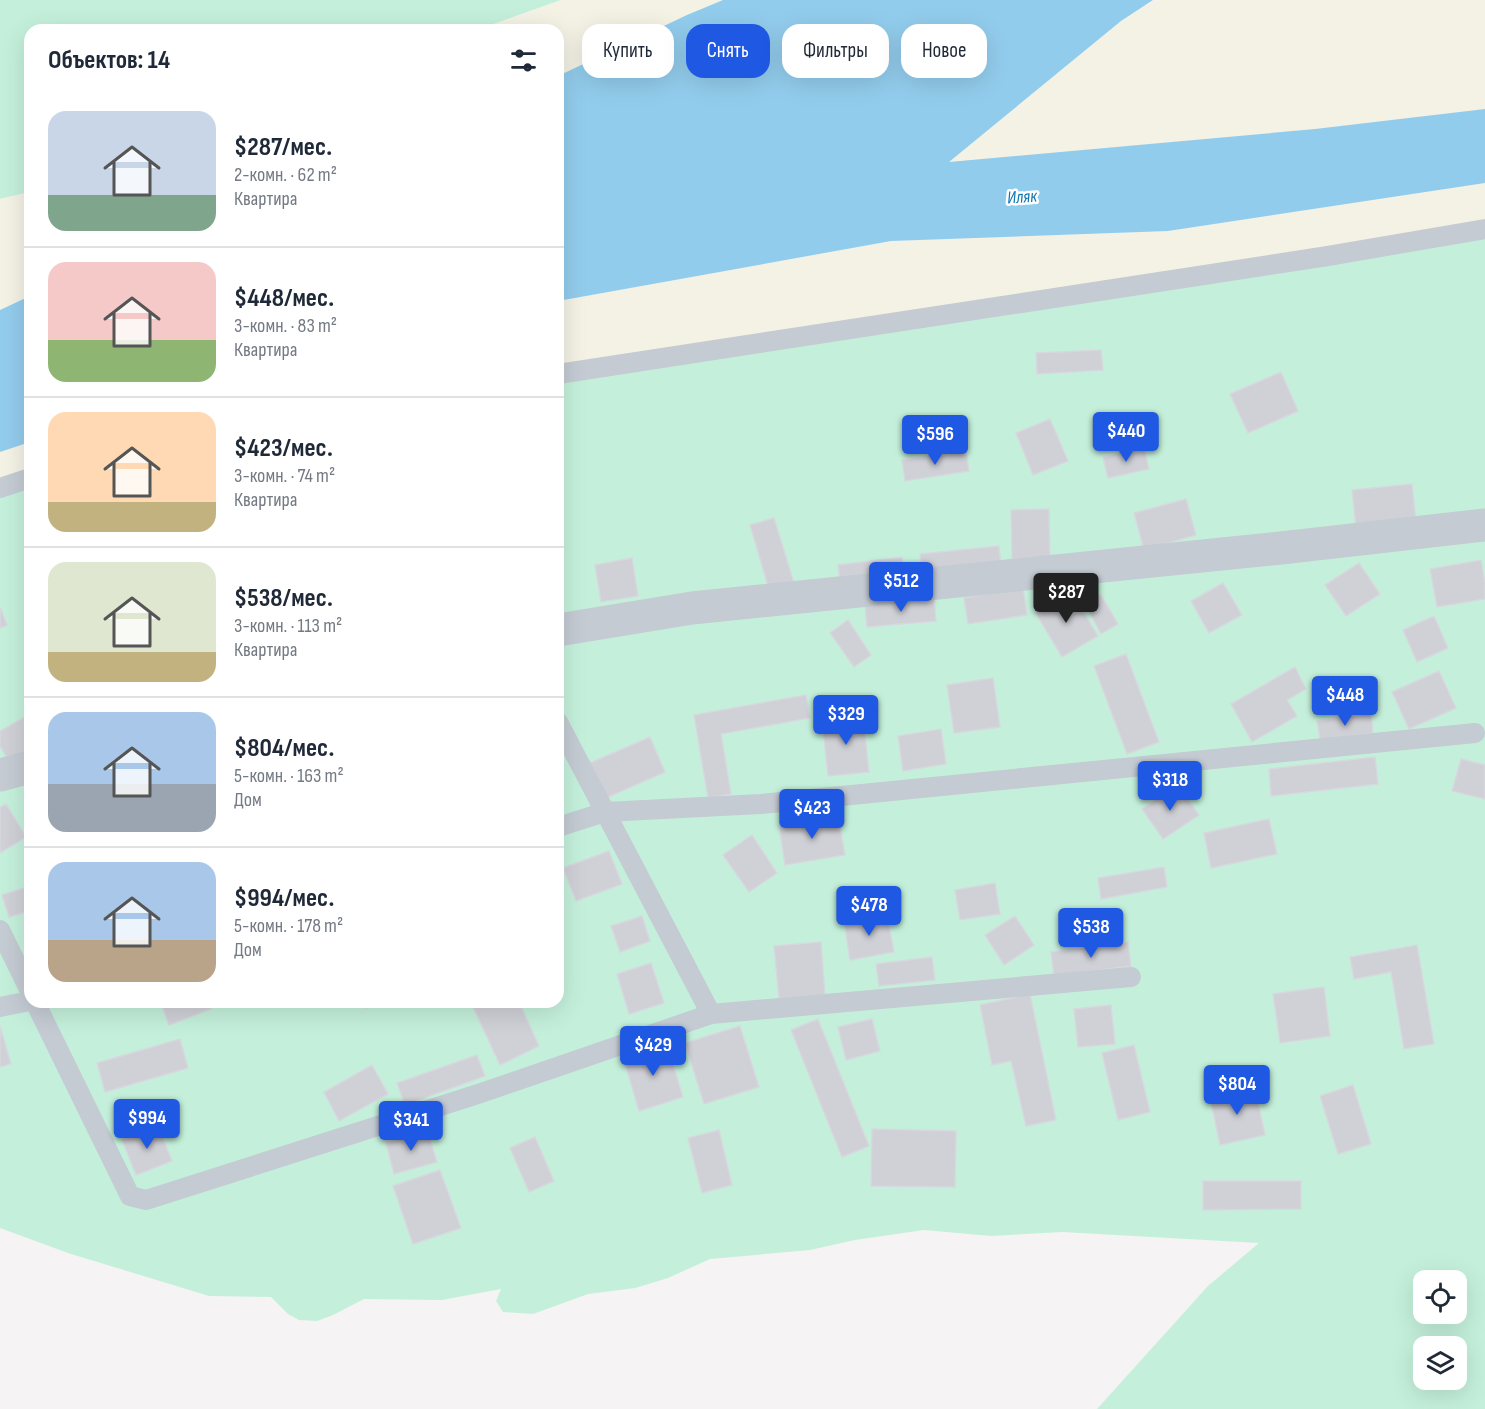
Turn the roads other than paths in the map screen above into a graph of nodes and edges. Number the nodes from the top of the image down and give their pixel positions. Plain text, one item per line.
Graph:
1 (1485, 229) edge
2 (564, 373) edge
3 (24, 480) edge
4 (0, 488) edge
5 (1485, 525) edge
6 (564, 629) edge
7 (564, 733) edge
8 (1475, 733) dead end
9 (24, 769) edge
10 (0, 775) edge
11 (605, 812) junction
12 (564, 825) edge
13 (0, 930) edge
14 (1131, 977) dead end
15 (24, 979) edge
16 (24, 1003) edge
17 (0, 1007) edge
18 (38, 1008) edge
19 (711, 1014) junction

1 - 2 lane
3 - 4 lane
5 - 6 street
7 - 11 lane
8 - 11 lane
9 - 10 street
11 - 12 lane
11 - 19 lane
13 - 15 lane
14 - 19 lane
16 - 17 lane
18 - 19 lane

